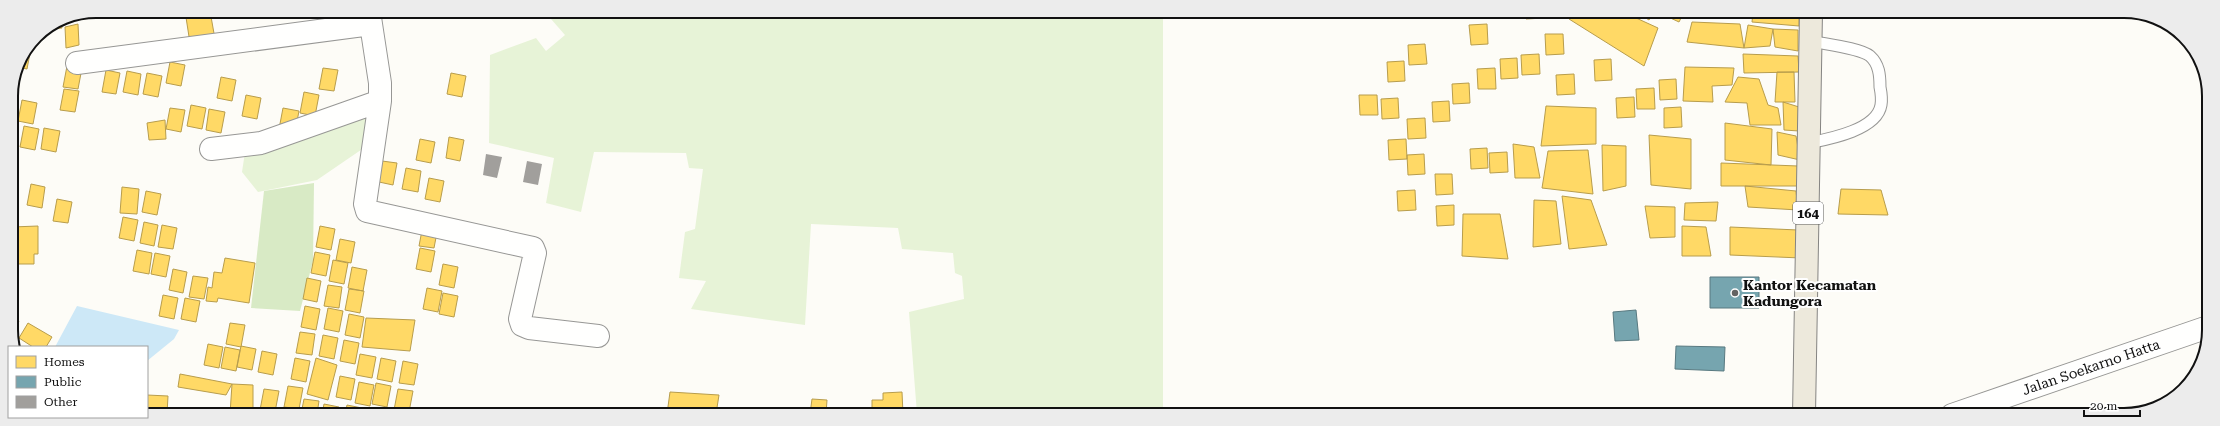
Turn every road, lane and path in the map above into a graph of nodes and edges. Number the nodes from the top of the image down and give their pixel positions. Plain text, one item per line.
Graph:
1 (370, 18) edge
2 (1812, 18) edge
3 (1811, 41) junction
4 (77, 63) dead end
5 (380, 101) junction
6 (1809, 143) junction
7 (211, 149) dead end
8 (2202, 329) edge
9 (598, 336) dead end
10 (1804, 408) edge
11 (1972, 408) edge

1 - 4 street
1 - 5 street
2 - 3 main road, 164
3 - 6 main road, 164
3 - 6 lane
5 - 7 street
5 - 9 street
6 - 10 main road, 164
8 - 11 street, Jalan Soekarno Hatta

